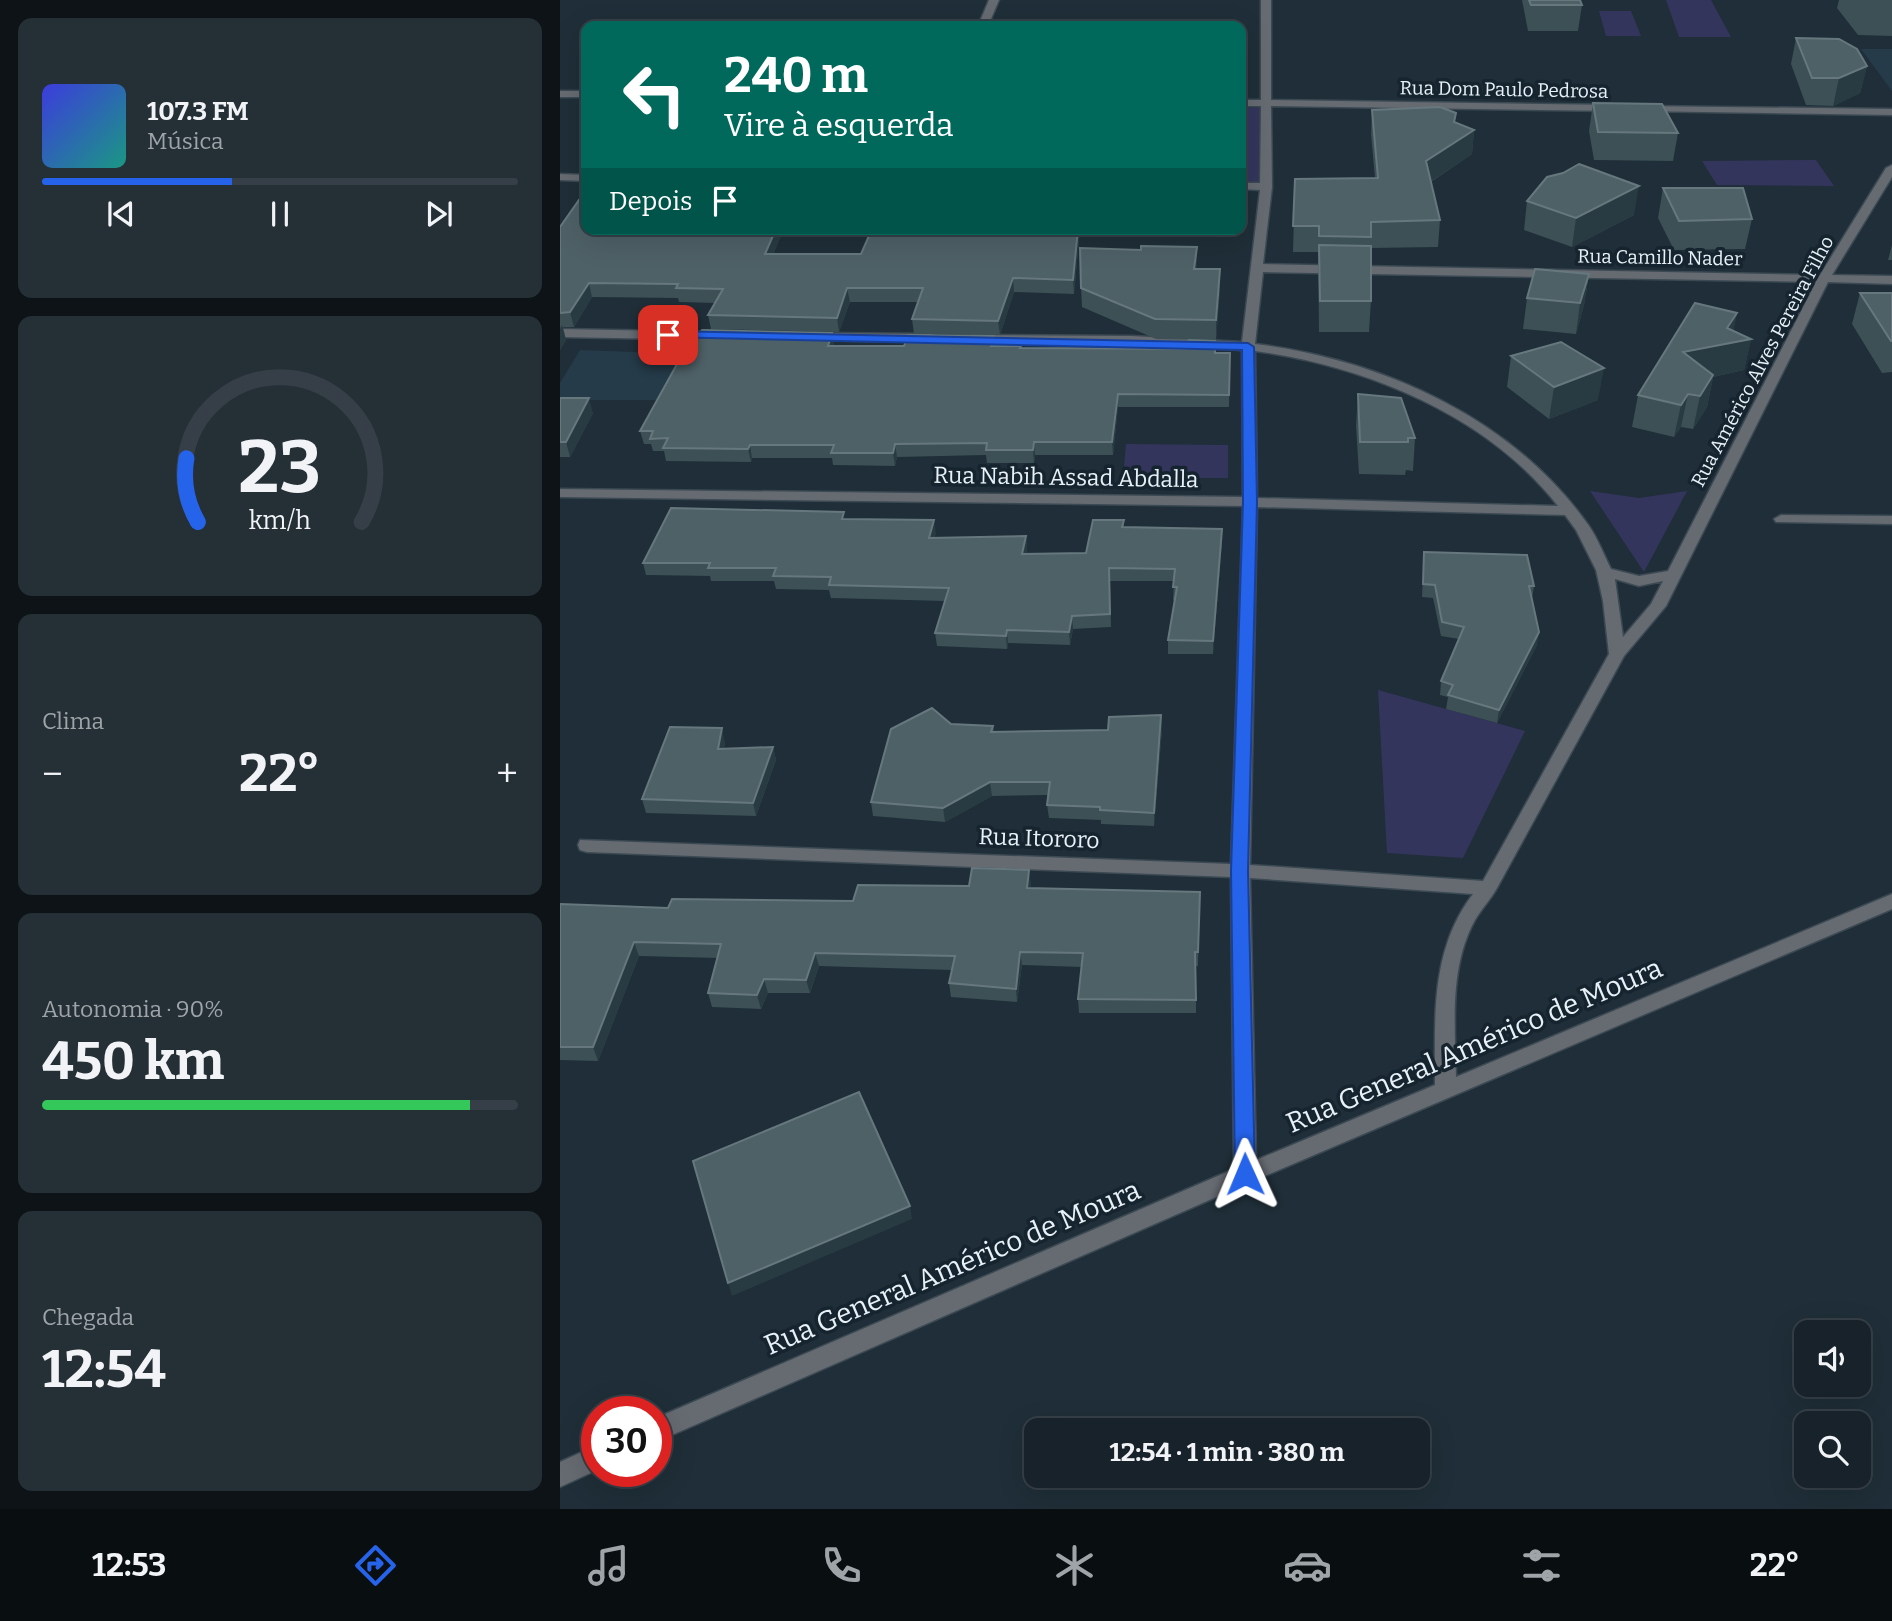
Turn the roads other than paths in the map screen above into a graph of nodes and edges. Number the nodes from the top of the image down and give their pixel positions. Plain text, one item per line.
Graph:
1 (995, 0) edge
2 (1266, 0) edge
3 (985, 21) edge
4 (560, 94) edge
5 (581, 94) edge
6 (1246, 103) edge
7 (1267, 103) junction
8 (1892, 112) edge
9 (1892, 168) edge
10 (560, 177) edge
11 (581, 178) edge
12 (1246, 186) edge
13 (1266, 187) junction
14 (1259, 268) junction
15 (1823, 279) junction
16 (1892, 280) edge
17 (560, 333) edge
18 (734, 336) edge
19 (803, 337) edge
20 (1248, 347) junction
21 (560, 493) edge
22 (1250, 502) junction
23 (1570, 511) junction
24 (1781, 519) dead end
25 (1892, 520) edge
26 (1605, 572) junction
27 (1672, 575) junction
28 (1617, 654) junction
29 (587, 845) dead end
30 (1240, 871) junction
31 (1488, 888) junction
32 (1892, 901) edge
33 (1447, 1091) junction
34 (1245, 1174) junction
35 (672, 1423) edge
36 (581, 1465) edge
37 (560, 1475) edge

1 - 3 street
2 - 7 street
4 - 5 street
6 - 7 street, Rua Dom Paulo Pedrosa
7 - 8 street, Rua Dom Paulo Pedrosa
7 - 13 street
9 - 15 street, Rua Américo Alves Pereira Filho
10 - 11 street
12 - 13 street
13 - 14 street
14 - 15 street, Rua Camillo Nader
14 - 20 street
15 - 16 street, Rua Camillo Nader
15 - 27 street, Rua Américo Alves Pereira Filho
17 - 18 street
19 - 20 street
20 - 22 street
20 - 23 street
21 - 22 street, Rua Nabih Assad Abdalla
22 - 23 street, Rua Nabih Assad Abdalla
22 - 30 street
23 - 26 street
24 - 25 street
26 - 27 street
26 - 28 street
27 - 28 street, Rua Américo Alves Pereira Filho
28 - 31 street, Rua Américo Alves Pereira Filho
29 - 30 street, Rua Itororo
30 - 31 street, Rua Itororo
30 - 34 street
31 - 33 street, Rua Américo Alves Pereira Filho
32 - 33 street, Rua General Américo de Moura
33 - 34 street, Rua General Américo de Moura
34 - 35 street, Rua General Américo de Moura
36 - 37 street

